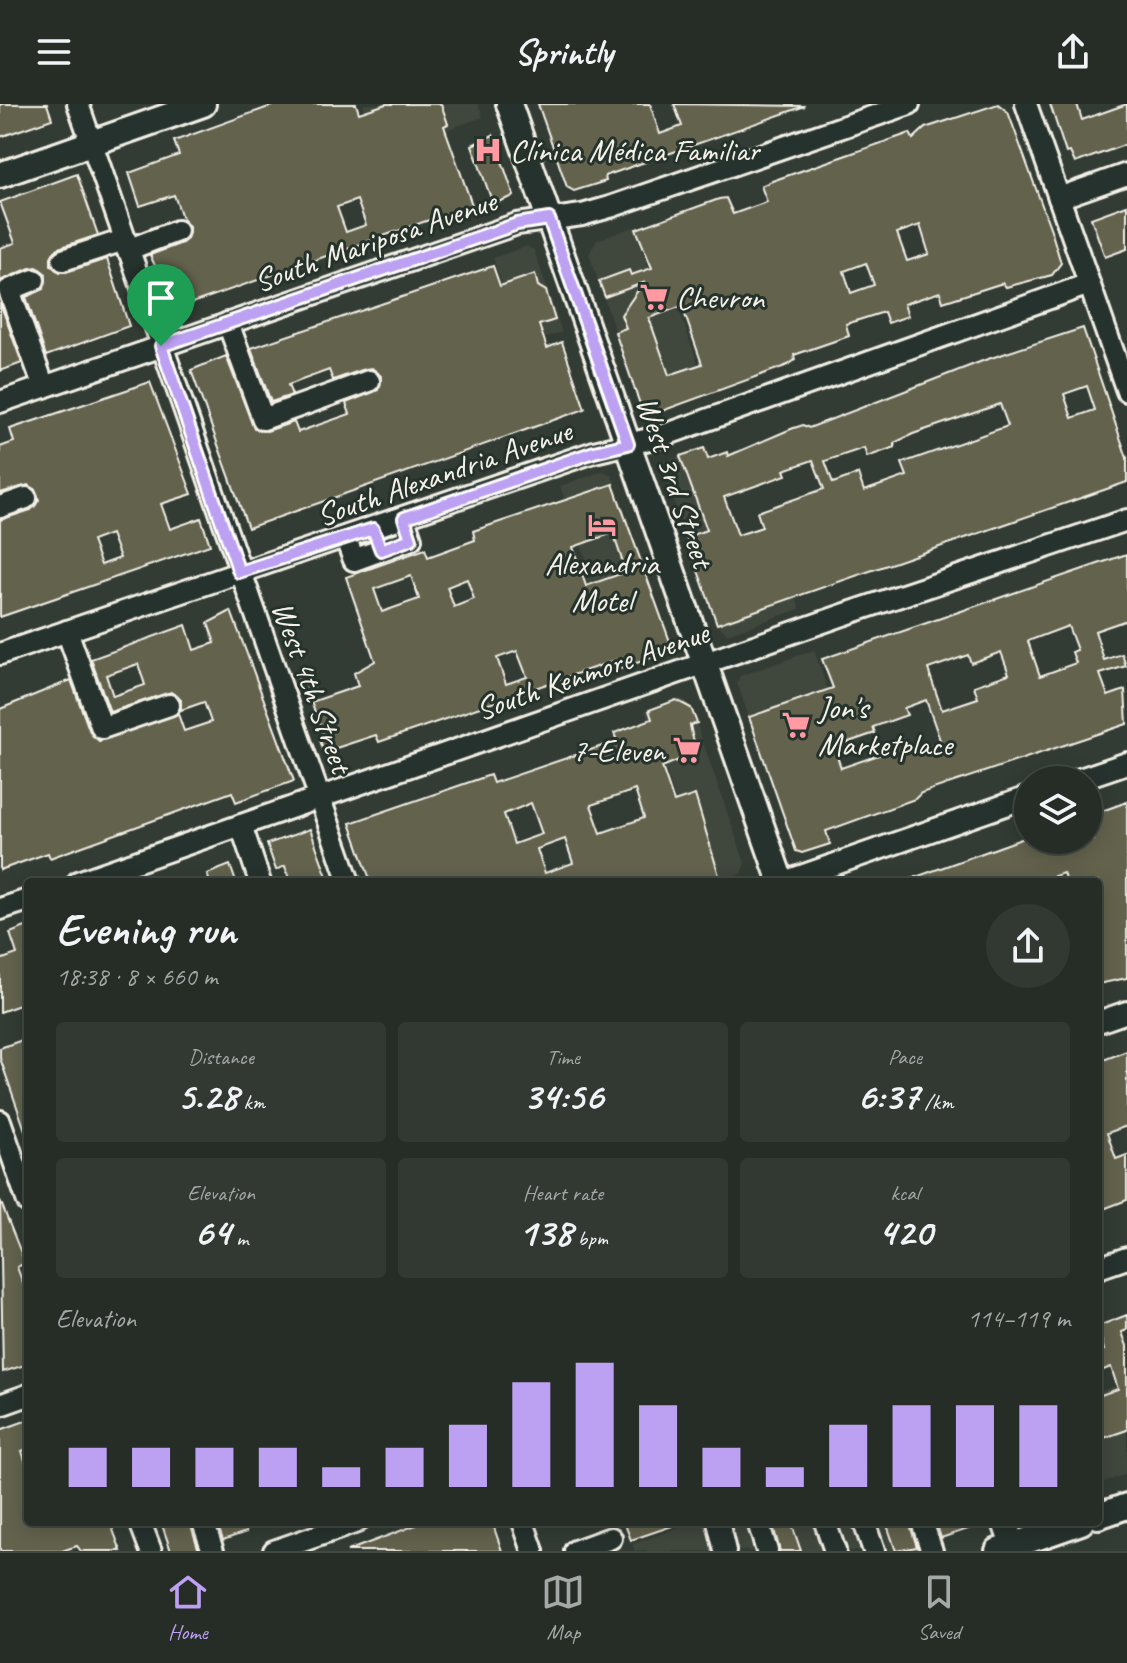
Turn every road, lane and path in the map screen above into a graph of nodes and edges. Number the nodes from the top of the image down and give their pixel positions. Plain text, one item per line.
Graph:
1 (78, 104) edge
2 (203, 104) edge
3 (509, 104) edge
4 (909, 104) edge
5 (1026, 104) edge
6 (91, 142) junction
7 (1127, 174) edge
8 (0, 175) edge
9 (1059, 198) junction
10 (549, 219) junction
11 (177, 231) dead end
12 (126, 245) junction
13 (63, 260) dead end
14 (34, 280) dead end
15 (1089, 284) junction
16 (228, 323) junction
17 (161, 346) junction
18 (1122, 359) edge
19 (369, 381) dead end
20 (44, 387) junction
21 (1127, 391) edge
22 (0, 402) edge
23 (628, 444) junction
24 (26, 498) dead end
25 (0, 507) edge
26 (404, 518) junction
27 (1127, 520) edge
28 (373, 529) junction
29 (346, 539) junction
30 (381, 550) junction
31 (239, 572) junction
32 (67, 631) junction
33 (0, 654) edge
34 (706, 664) junction
35 (169, 705) dead end
36 (1127, 763) edge
37 (1102, 772) edge
38 (319, 797) junction
39 (1014, 802) edge
40 (241, 825) junction
41 (89, 878) edge
42 (259, 878) edge
43 (348, 878) edge
44 (781, 878) edge
45 (794, 878) edge
46 (24, 901) edge
47 (0, 909) edge
48 (1127, 1012) edge
49 (1102, 1021) edge
50 (0, 1121) edge
51 (13, 1149) edge
52 (24, 1188) edge
53 (1127, 1258) edge
54 (1102, 1267) edge
55 (24, 1396) edge
56 (0, 1405) edge
57 (1127, 1506) edge
58 (1102, 1515) edge
59 (142, 1526) edge
60 (204, 1526) edge
61 (211, 1526) edge
62 (348, 1526) edge
63 (524, 1526) edge
64 (718, 1526) edge
65 (751, 1526) edge
66 (759, 1526) edge
67 (826, 1526) edge
68 (865, 1526) edge
69 (923, 1526) edge
70 (1006, 1526) edge
71 (1070, 1526) edge
72 (610, 1537) edge
73 (299, 1547) edge
74 (1009, 1549) edge
75 (151, 1551) edge
76 (213, 1551) edge
77 (219, 1551) edge
78 (274, 1551) edge
79 (533, 1551) edge
80 (575, 1551) edge
81 (725, 1551) edge
82 (760, 1551) edge
83 (767, 1551) edge
84 (835, 1551) edge
85 (874, 1551) edge
86 (932, 1551) edge

1 - 6 street, West 4th Street
2 - 6 main road
3 - 10 main road, West 3rd Street
4 - 10 street, South Mariposa Avenue
5 - 9 street
6 - 8 main road
6 - 12 street, West 4th Street
7 - 9 street
9 - 15 street
10 - 16 street, South Mariposa Avenue
10 - 23 main road, West 3rd Street
11 - 12 street
12 - 13 street
12 - 17 street, West 4th Street
14 - 20 street
15 - 18 street
15 - 23 street, South Alexandria Avenue
16 - 17 street, South Mariposa Avenue
16 - 19 street
17 - 20 street, South Mariposa Avenue
17 - 31 street, West 4th Street
18 - 21 street
20 - 22 street, South Mariposa Avenue
23 - 26 street, South Alexandria Avenue
23 - 34 main road, West 3rd Street
24 - 25 street
26 - 28 street, South Alexandria Avenue
26 - 30 street
27 - 34 street, South Kenmore Avenue
28 - 29 street, South Alexandria Avenue
28 - 30 street
29 - 30 street
29 - 31 street, South Alexandria Avenue
31 - 32 street, South Alexandria Avenue
31 - 38 street, West 4th Street
32 - 33 street, South Alexandria Avenue
32 - 35 street
34 - 38 street, South Kenmore Avenue
34 - 44 main road, West 3rd Street
36 - 37 street
38 - 40 street, South Kenmore Avenue
38 - 43 street, West 4th Street
39 - 45 street
40 - 41 street, South Kenmore Avenue
40 - 42 street
46 - 47 street
48 - 49 street
50 - 51 street
51 - 52 street
53 - 54 street
55 - 56 street
57 - 58 main road
59 - 75 street
60 - 76 street
61 - 77 street
62 - 73 street
63 - 79 street
64 - 81 street
65 - 82 street
66 - 83 street
67 - 84 street
68 - 85 street
69 - 86 street
70 - 74 main road
71 - 74 main road
72 - 80 street
73 - 78 street

